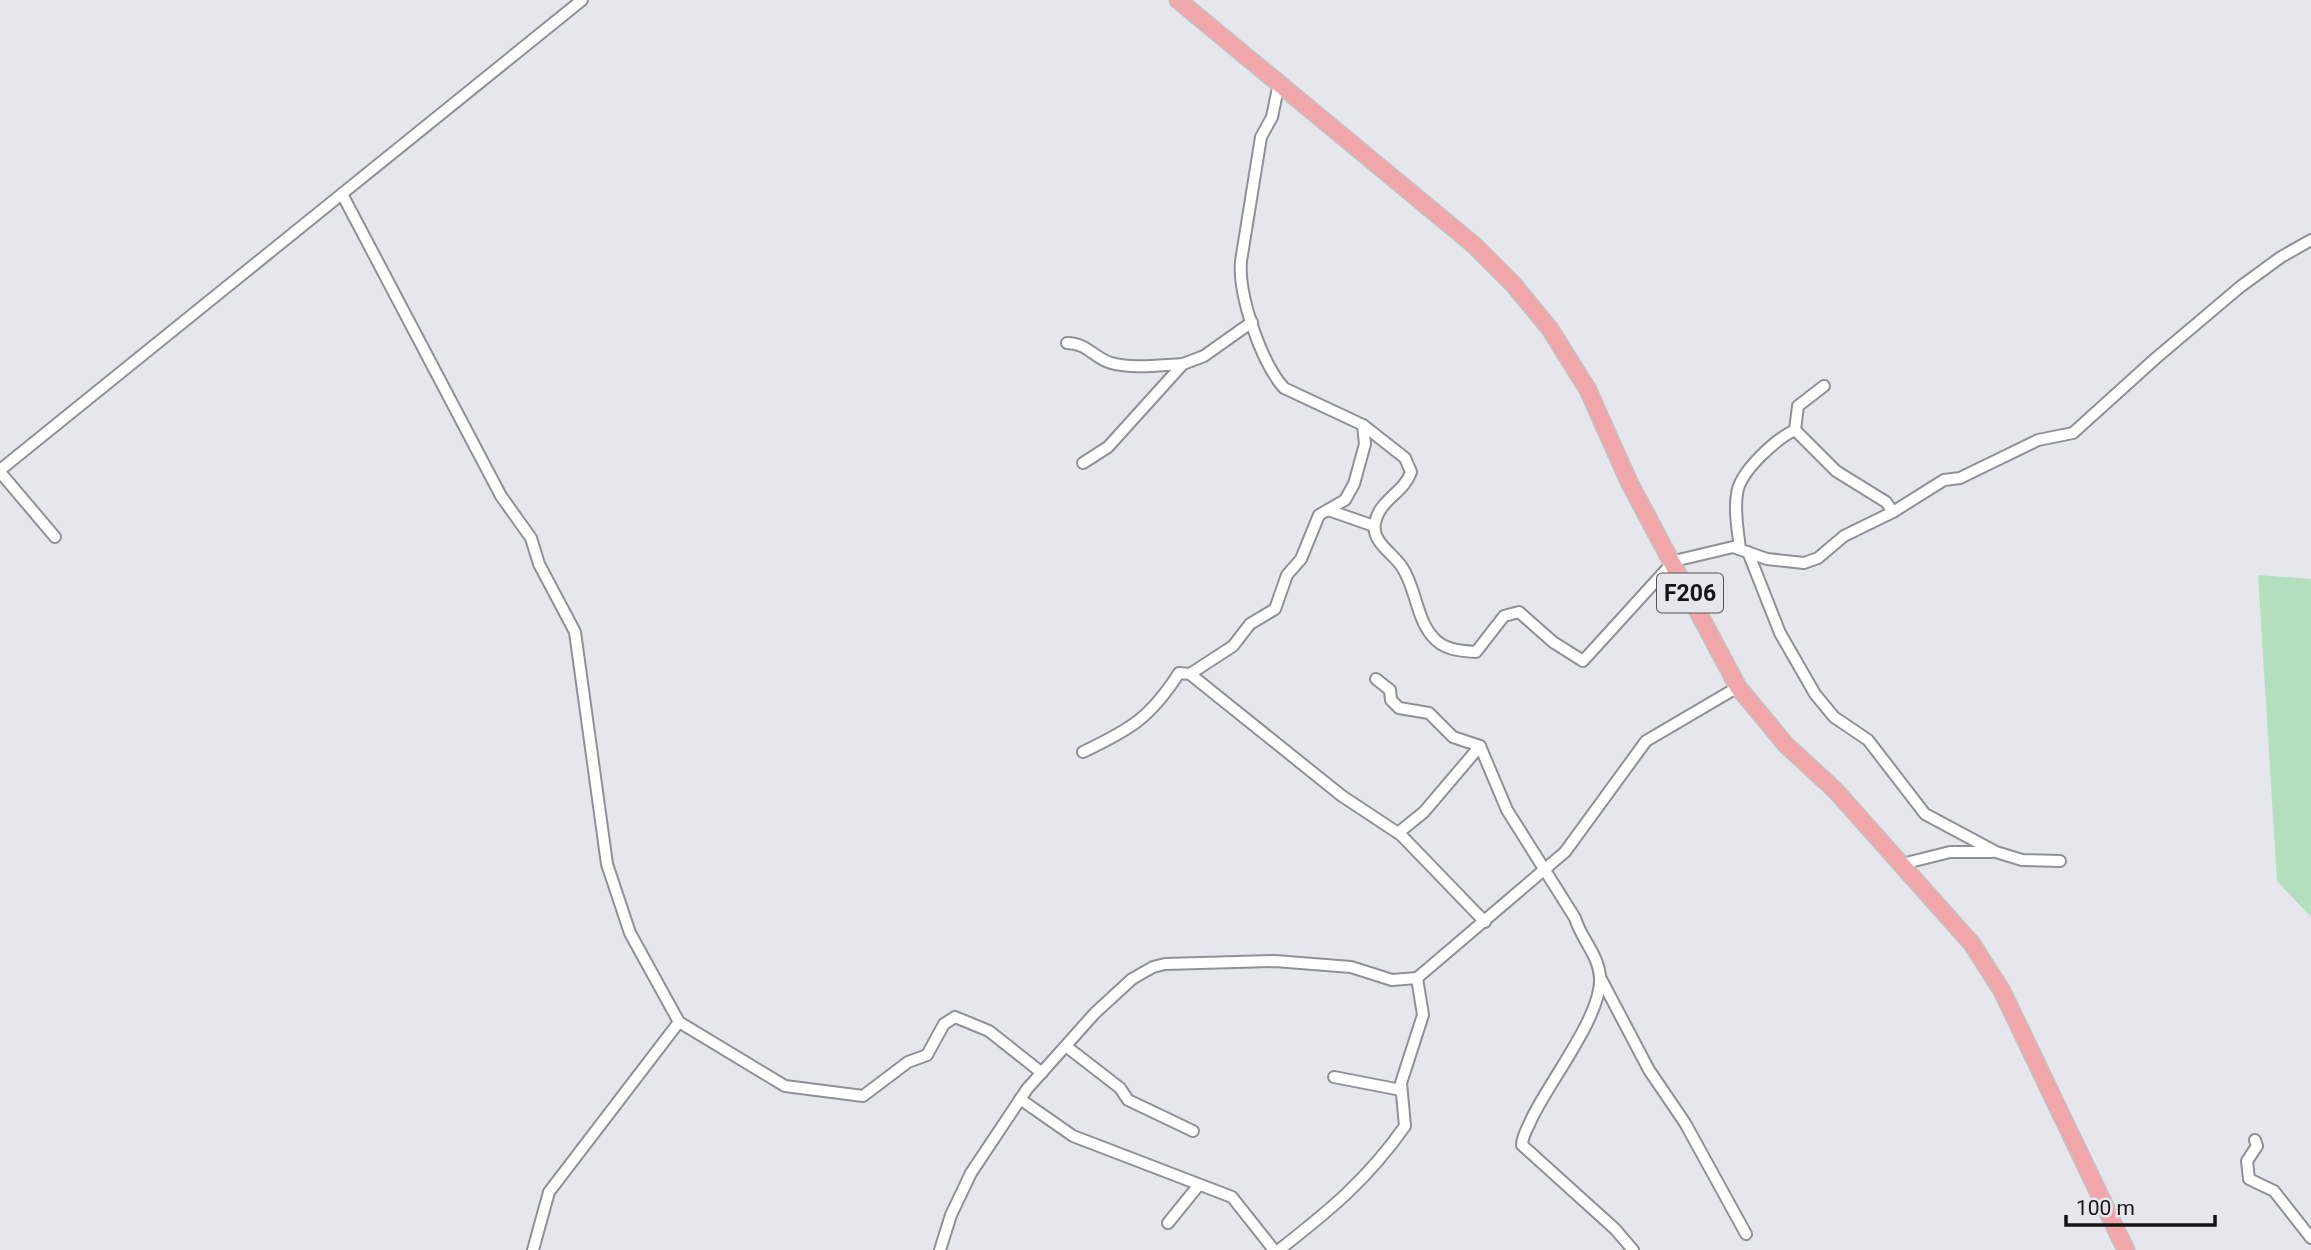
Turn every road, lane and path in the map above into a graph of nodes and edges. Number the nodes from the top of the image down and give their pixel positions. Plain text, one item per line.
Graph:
1 (582, 0) edge
2 (1178, 0) edge
3 (1279, 83) junction
4 (342, 194) junction
5 (2311, 240) edge
6 (1252, 322) junction
7 (1067, 342) dead end
8 (1183, 364) junction
9 (1824, 386) dead end
10 (1363, 425) junction
11 (1795, 430) junction
12 (1083, 463) dead end
13 (0, 471) edge
14 (1328, 510) junction
15 (1893, 512) junction
16 (1374, 526) junction
17 (55, 537) dead end
18 (1744, 551) junction
19 (1674, 561) junction
20 (1190, 674) junction
21 (1376, 679) dead end
22 (1738, 687) junction
23 (1480, 746) junction
24 (1083, 752) dead end
25 (1398, 833) junction
26 (1996, 852) junction
27 (2060, 861) dead end
28 (1902, 864) junction
29 (1544, 873) junction
30 (1485, 922) junction
31 (1600, 977) junction
32 (1417, 978) junction
33 (679, 1022) junction
34 (1066, 1047) junction
35 (1042, 1073) junction
36 (1334, 1077) dead end
37 (1401, 1090) junction
38 (1020, 1099) junction
39 (1193, 1130) dead end
40 (2255, 1140) dead end
41 (1198, 1186) junction
42 (1168, 1223) dead end
43 (1746, 1234) dead end
44 (2311, 1238) edge
45 (533, 1250) edge
46 (940, 1250) edge
47 (1276, 1250) edge
48 (1633, 1250) edge
49 (2126, 1250) edge

1 - 4 street
2 - 3 main road, F206
3 - 6 street
3 - 19 main road, F206
4 - 13 street
4 - 33 street
5 - 15 street
6 - 8 street
6 - 10 street
7 - 8 street
8 - 12 street
9 - 11 street
10 - 14 street
10 - 16 street
11 - 15 street
11 - 18 street
13 - 17 street
14 - 16 street
14 - 20 street
15 - 18 street
16 - 19 street
18 - 19 street
18 - 26 street
19 - 22 main road, F206
20 - 24 street
20 - 25 street
21 - 23 street
22 - 28 main road, F206
22 - 29 street
23 - 25 street
23 - 29 street
25 - 30 street
26 - 27 street
26 - 28 street
28 - 49 main road, F206
29 - 30 street
29 - 31 street
30 - 32 street
31 - 43 street
31 - 48 street
32 - 34 street
32 - 37 street
33 - 35 street
33 - 45 street
34 - 35 street
34 - 39 street
35 - 38 street
36 - 37 street
37 - 47 street
38 - 41 street
38 - 46 street
40 - 44 street
41 - 42 street
41 - 47 street

